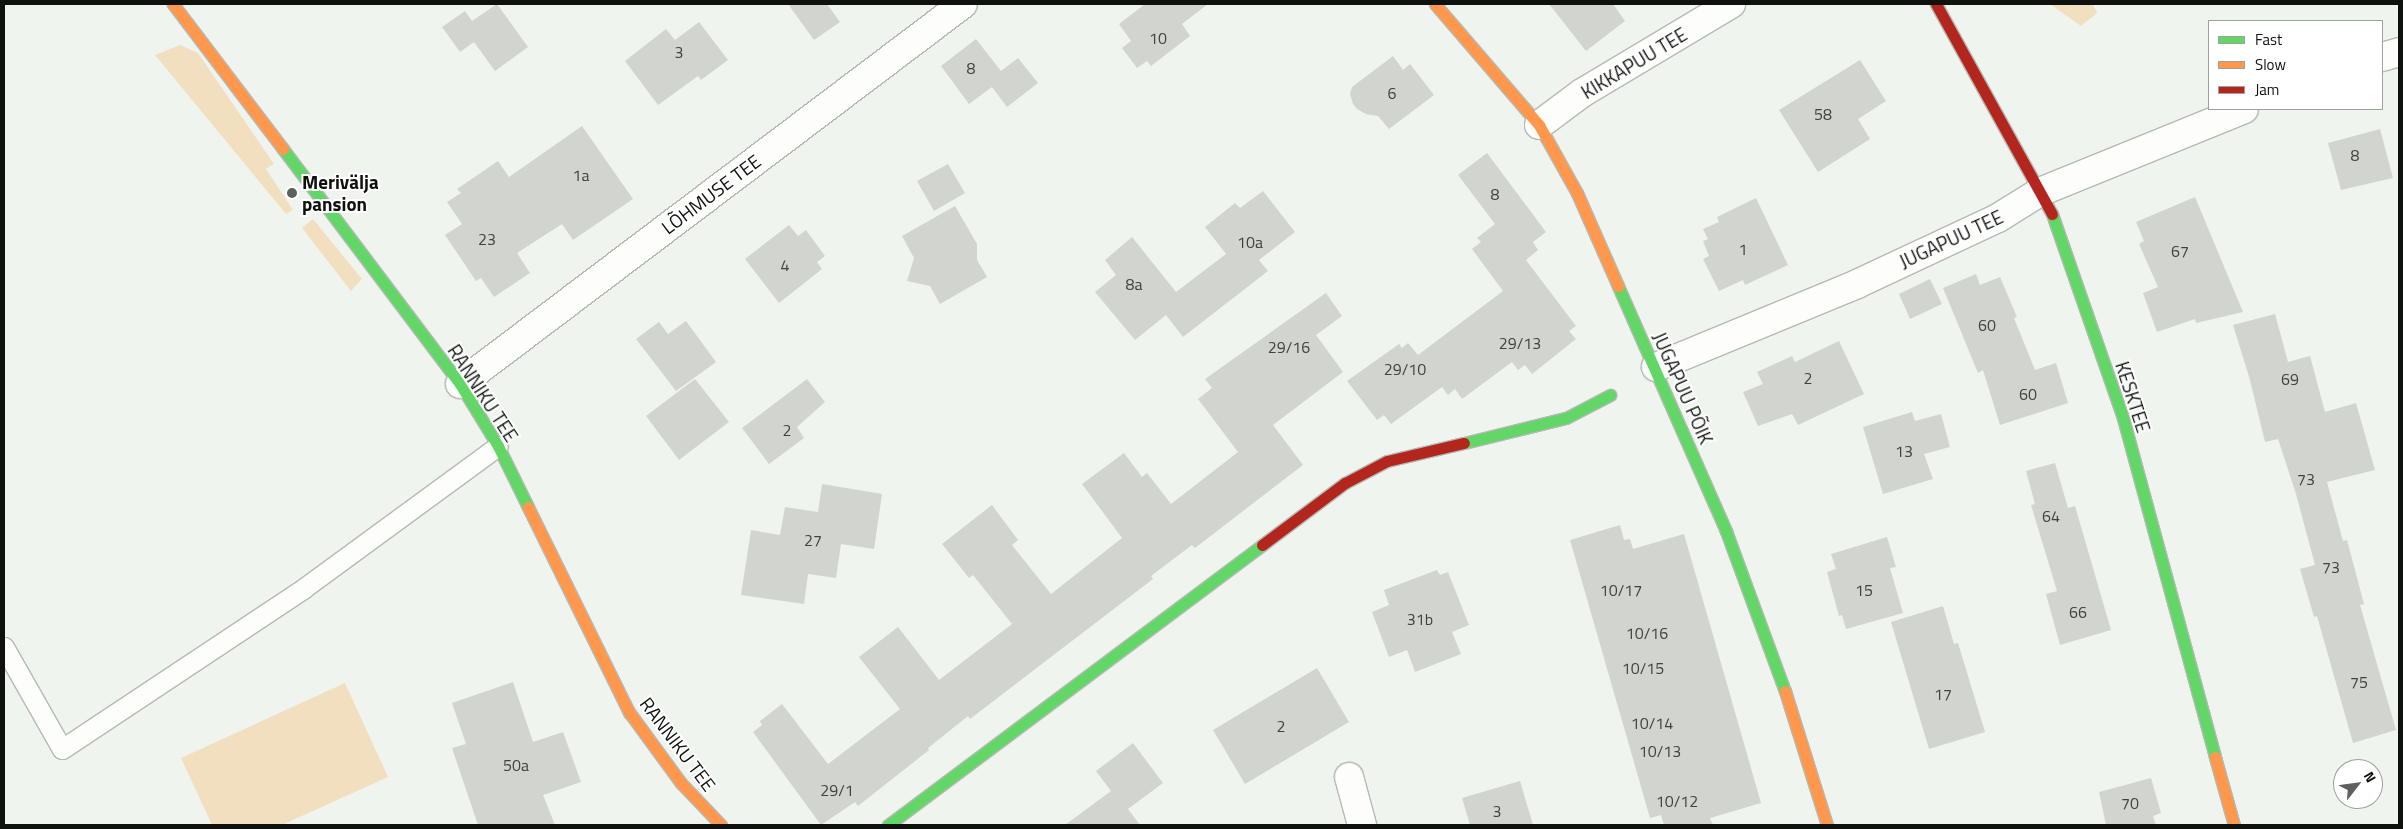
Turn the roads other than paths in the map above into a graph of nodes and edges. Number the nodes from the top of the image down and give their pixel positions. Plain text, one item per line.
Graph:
1 (173, 4) edge
2 (963, 4) edge
3 (1435, 4) edge
4 (1731, 4) edge
5 (1936, 4) edge
6 (2399, 52) edge
7 (2383, 57) edge
8 (2242, 110) edge
9 (1539, 125) junction
10 (2040, 192) junction
11 (1656, 367) junction
12 (460, 384) junction
13 (1610, 395) dead end
14 (498, 446) junction
15 (4, 648) edge
16 (1349, 777) dead end
17 (721, 825) edge
18 (888, 825) edge
19 (1362, 825) edge
20 (1827, 825) edge
21 (2234, 825) edge

1 - 12 street, RANNIKU TEE
2 - 12 street, LÕHMUSE TEE
3 - 9 street, JUGAPUU PÕIK
4 - 9 street, KIKKAPUU TEE
5 - 10 street, KESKTEE
6 - 7 street
8 - 10 street, JUGAPUU TEE
9 - 11 street, JUGAPUU PÕIK
10 - 11 street, JUGAPUU TEE
10 - 21 street, KESKTEE
11 - 20 street, JUGAPUU PÕIK
12 - 14 street, RANNIKU TEE
13 - 18 street
14 - 15 lane
14 - 17 street, RANNIKU TEE
16 - 19 street

